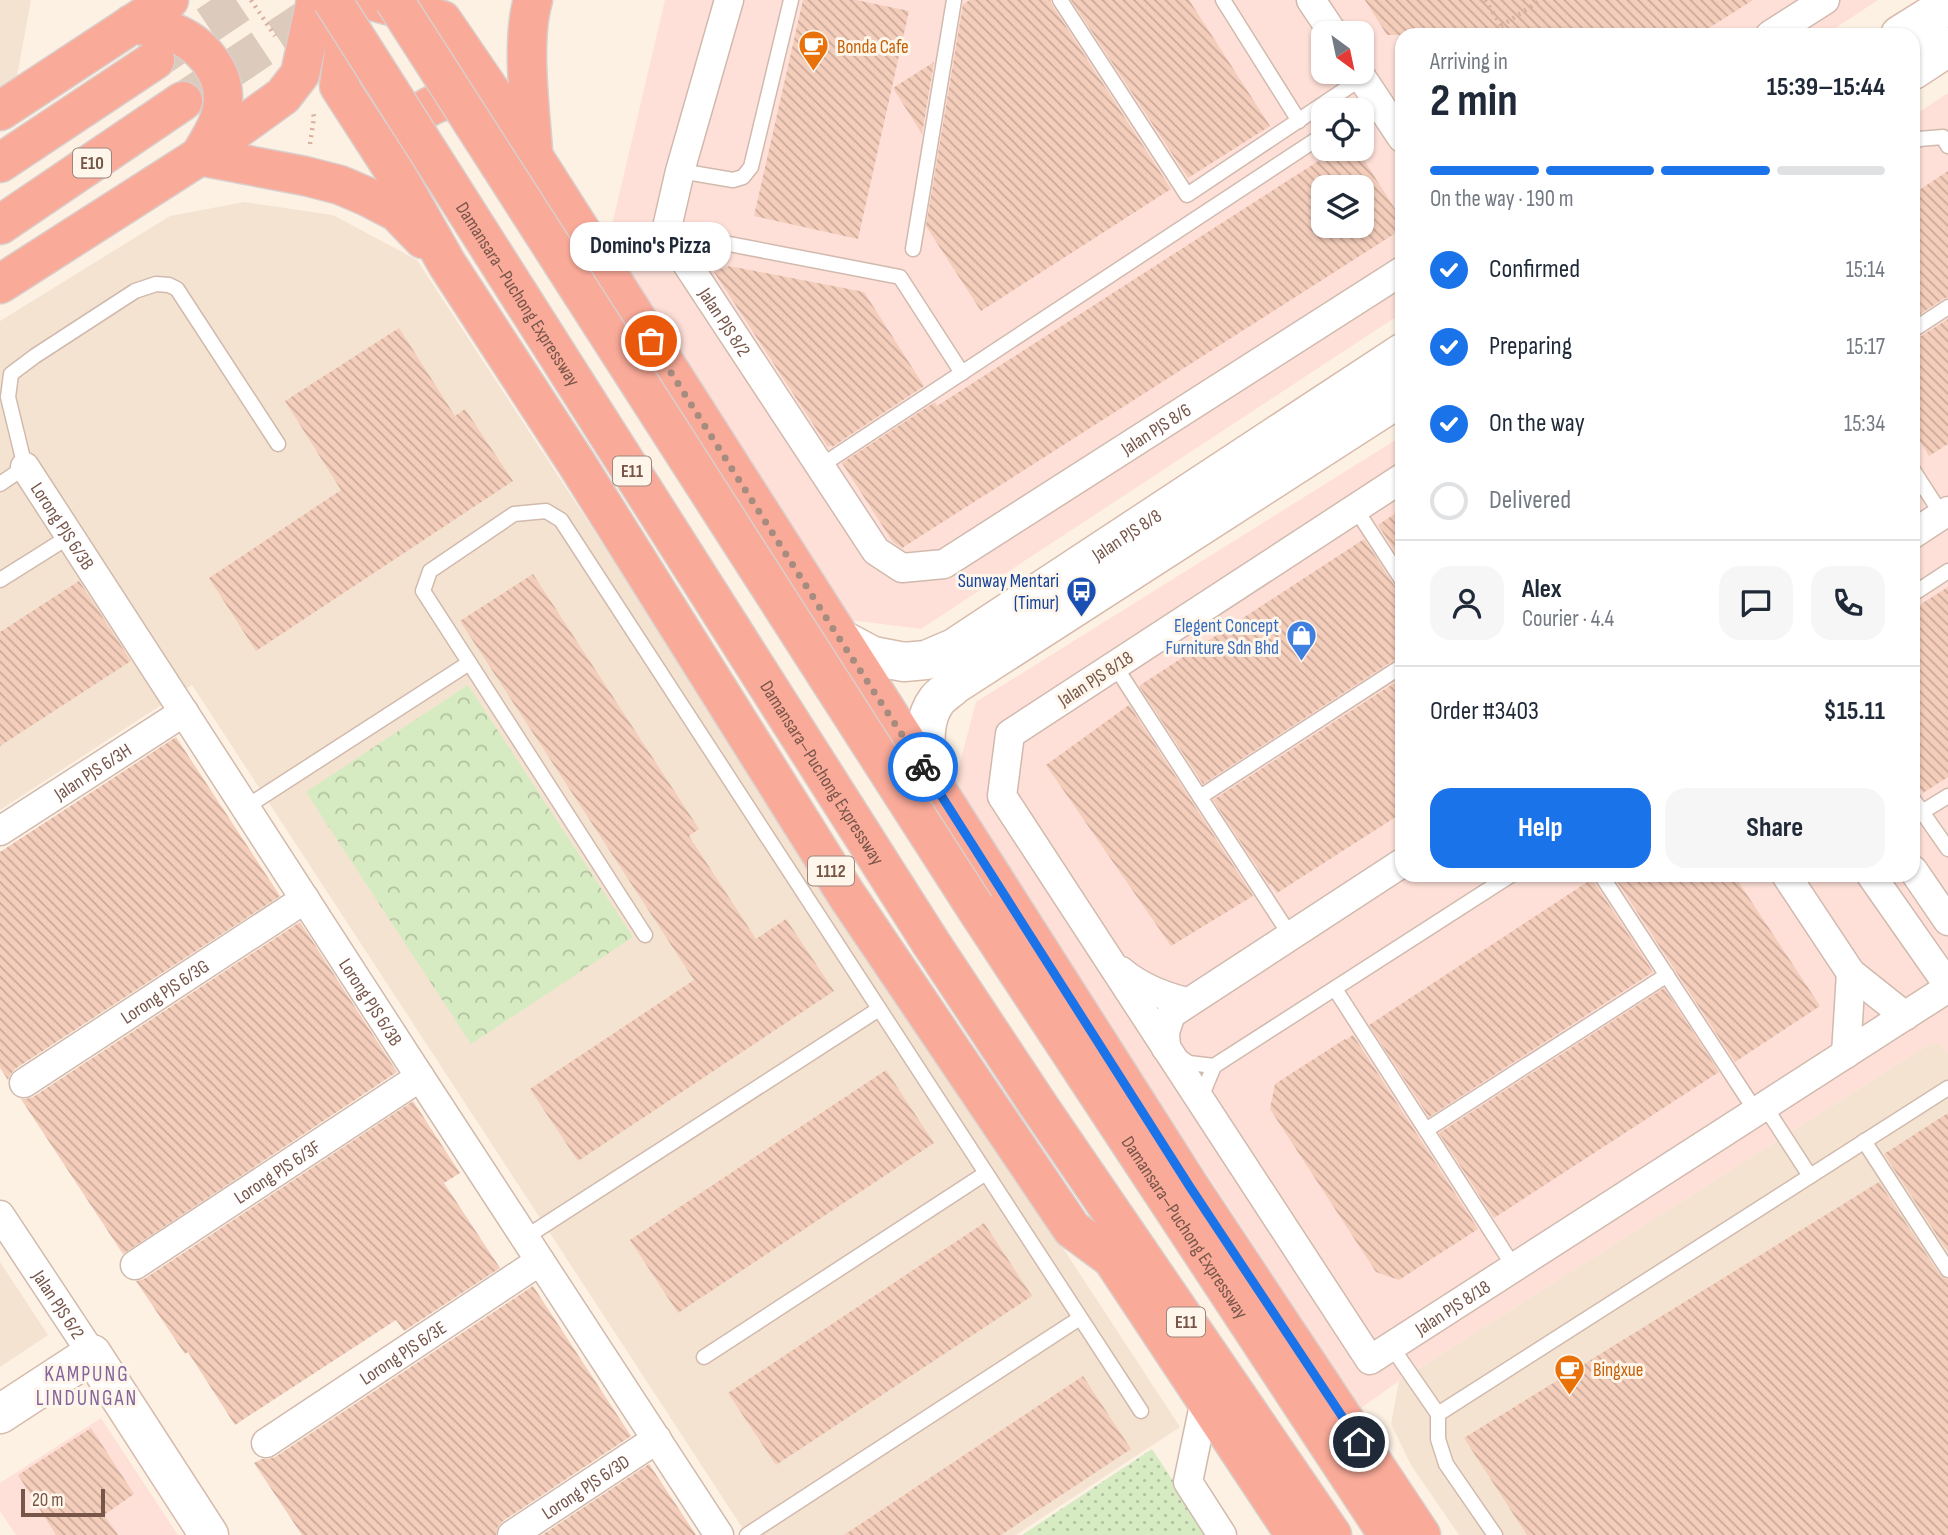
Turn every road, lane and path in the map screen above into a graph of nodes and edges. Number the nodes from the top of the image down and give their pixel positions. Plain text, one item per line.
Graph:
1 (169, 0) edge
2 (316, 0) edge
3 (332, 0) edge
4 (351, 0) edge
5 (368, 0) edge
6 (394, 0) edge
7 (533, 0) edge
8 (729, 0) edge
9 (791, 0) edge
10 (954, 0) edge
11 (1060, 0) edge
12 (1223, 0) edge
13 (1311, 0) edge
14 (1485, 0) edge
15 (1541, 0) edge
16 (1825, 0) edge
17 (1948, 5) edge
18 (137, 12) edge
19 (1325, 21) edge
20 (1502, 26) joint
21 (1781, 28) edge
22 (1911, 28) edge
23 (1948, 47) edge
24 (155, 60) tunnel mouth
25 (1920, 65) edge
26 (1364, 90) edge
27 (183, 101) tunnel mouth
28 (0, 111) edge
29 (509, 118) junction
30 (1299, 121) junction
31 (1395, 129) edge
32 (1920, 139) edge
33 (1311, 143) edge
34 (1948, 146) edge
35 (200, 156) junction
36 (533, 157) junction
37 (0, 163) edge
38 (680, 171) junction
39 (399, 179) junction
40 (0, 225) edge
41 (666, 232) junction
42 (914, 249) dead end
43 (447, 264) junction
44 (1395, 275) edge
45 (0, 284) edge
46 (1948, 307) edge
47 (1920, 325) edge
48 (1395, 358) edge
49 (962, 373) junction
50 (1395, 401) edge
51 (278, 444) dead end
52 (25, 467) junction
53 (819, 467) junction
54 (1920, 479) edge
55 (1395, 482) edge
56 (0, 484) edge
57 (1355, 508) junction
58 (1945, 513) edge
59 (1920, 529) edge
60 (70, 536) junction
61 (902, 568) joint
62 (1395, 569) edge
63 (1948, 571) edge
64 (0, 580) edge
65 (1920, 589) edge
66 (839, 638) junction
67 (469, 663) junction
68 (1115, 666) junction
69 (1395, 671) edge
70 (184, 712) junction
71 (927, 773) junction
72 (1948, 796) edge
73 (1200, 797) junction
74 (246, 807) junction
75 (1920, 809) edge
76 (1922, 812) junction
77 (0, 831) edge
78 (1948, 849) edge
79 (1395, 868) edge
80 (1920, 880) edge
81 (1500, 882) edge
82 (1606, 882) edge
83 (1791, 882) edge
84 (1876, 882) edge
85 (305, 898) junction
86 (1948, 921) edge
87 (645, 935) dead end
88 (1290, 936) junction
89 (1112, 964) junction
90 (1851, 973) junction
91 (1667, 975) junction
92 (1948, 987) edge
93 (1335, 989) junction
94 (1187, 1002) junction
95 (879, 1009) junction
96 (1905, 1016) junction
97 (1166, 1048) junction
98 (1846, 1054) junction
99 (1214, 1066) junction
100 (420, 1077) junction
101 (24, 1083) dead end
102 (1948, 1088) edge
103 (1200, 1100) junction
104 (1760, 1108) junction
105 (1041, 1109) junction
106 (1426, 1130) junction
107 (1864, 1141) junction
108 (986, 1173) junction
109 (1810, 1176) junction
110 (0, 1215) edge
111 (526, 1237) junction
112 (1110, 1257) junction
113 (540, 1261) junction
114 (135, 1265) dead end
115 (1514, 1267) junction
116 (1948, 1270) edge
117 (1080, 1318) junction
118 (1391, 1346) junction
119 (92, 1354) junction
120 (704, 1357) dead end
121 (1205, 1400) junction
122 (1141, 1411) dead end
123 (0, 1414) edge
124 (1438, 1414) junction
125 (657, 1439) junction
126 (266, 1443) dead end
127 (209, 1535) edge
128 (512, 1535) edge
129 (719, 1535) edge
130 (747, 1535) edge
131 (1222, 1535) edge
132 (1295, 1535) edge
133 (1332, 1535) edge
134 (1388, 1535) edge
135 (1421, 1535) edge
136 (1495, 1535) edge

1 - 18 highway
2 - 35 highway
3 - 105 highway, Damansara–Puchong Expressway / E11, bridge
4 - 39 highway
5 - 29 highway
6 - 134 highway, Damansara–Puchong Expressway / E11, bridge
7 - 36 highway
8 - 38 street
9 - 38 lane
10 - 42 lane
11 - 30 lane
12 - 30 lane
13 - 19 street
14 - 20 path
15 - 20 path
16 - 21 street
17 - 22 street
18 - 28 highway
18 - 35 highway
23 - 25 street
24 - 37 highway, E10
26 - 30 lane
26 - 31 street
27 - 40 highway, E10
29 - 36 highway
29 - 39 highway
32 - 34 lane
33 - 49 lane
35 - 43 highway
35 - 45 highway
36 - 66 highway
38 - 41 street
39 - 43 highway
41 - 49 lane
41 - 53 street, Jalan PJS 8/2
43 - 112 highway, 1112
44 - 61 street, Jalan PJS 8/6
46 - 47 lane
48 - 66 street, Jalan PJS 8/8
49 - 53 lane
50 - 71 street, Jalan PJS 8/8
51 - 52 lane
52 - 56 lane
52 - 60 street, Lorong PJS 6/3B
53 - 61 street, Jalan PJS 8/2
54 - 58 lane
55 - 57 street, Jalan PJS 8/18
57 - 62 lane
57 - 68 street, Jalan PJS 8/18
58 - 59 street
60 - 64 lane
60 - 70 street, Lorong PJS 6/3B
63 - 65 lane
66 - 71 highway
67 - 74 lane
67 - 87 lane
67 - 95 lane
68 - 73 lane
68 - 89 street, Jalan PJS 8/18
69 - 73 lane
70 - 74 street, Lorong PJS 6/3B
70 - 77 street, Jalan PJS 6/3H
71 - 135 highway
72 - 76 lane
73 - 88 lane
74 - 85 street, Lorong PJS 6/3B
75 - 76 lane
76 - 78 lane
79 - 88 street
80 - 86 street
81 - 93 lane
82 - 91 lane
83 - 90 street
84 - 92 street
85 - 100 street, Lorong PJS 6/3B
85 - 101 street, Lorong PJS 6/3G
88 - 94 street
89 - 94 street, Jalan PJS 8/18
89 - 97 street, Jalan PJS 8/18
90 - 96 street
90 - 98 street
91 - 104 lane
91 - 106 lane
92 - 96 street, Jalan PJS 8/18
93 - 99 lane
93 - 106 lane
94 - 97 street
95 - 108 lane
95 - 111 lane
96 - 98 street, Jalan PJS 8/18
97 - 99 lane
97 - 103 street, Jalan PJS 8/18
98 - 104 street, Jalan PJS 8/18
99 - 103 lane
100 - 111 street, Lorong PJS 6/3B
100 - 114 street, Lorong PJS 6/3F
102 - 107 lane
103 - 118 street, Jalan PJS 8/18
104 - 109 lane
104 - 115 street, Jalan PJS 8/18
105 - 112 highway
105 - 133 highway, Damansara–Puchong Expressway / E11
106 - 115 lane
107 - 109 lane
107 - 116 lane
108 - 117 lane
108 - 120 lane
109 - 124 lane
110 - 119 street, Jalan PJS 6/2
111 - 113 street, Lorong PJS 6/3B
112 - 121 highway
113 - 125 street, Lorong PJS 6/3B
113 - 126 street, Lorong PJS 6/3E
115 - 118 street, Jalan PJS 8/18
117 - 122 lane
117 - 130 lane
118 - 124 lane
119 - 123 street
119 - 127 street, Jalan PJS 6/2
121 - 131 street
121 - 132 highway
124 - 136 lane
125 - 128 street, Lorong PJS 6/3D
125 - 129 street, Lorong PJS 6/3B

